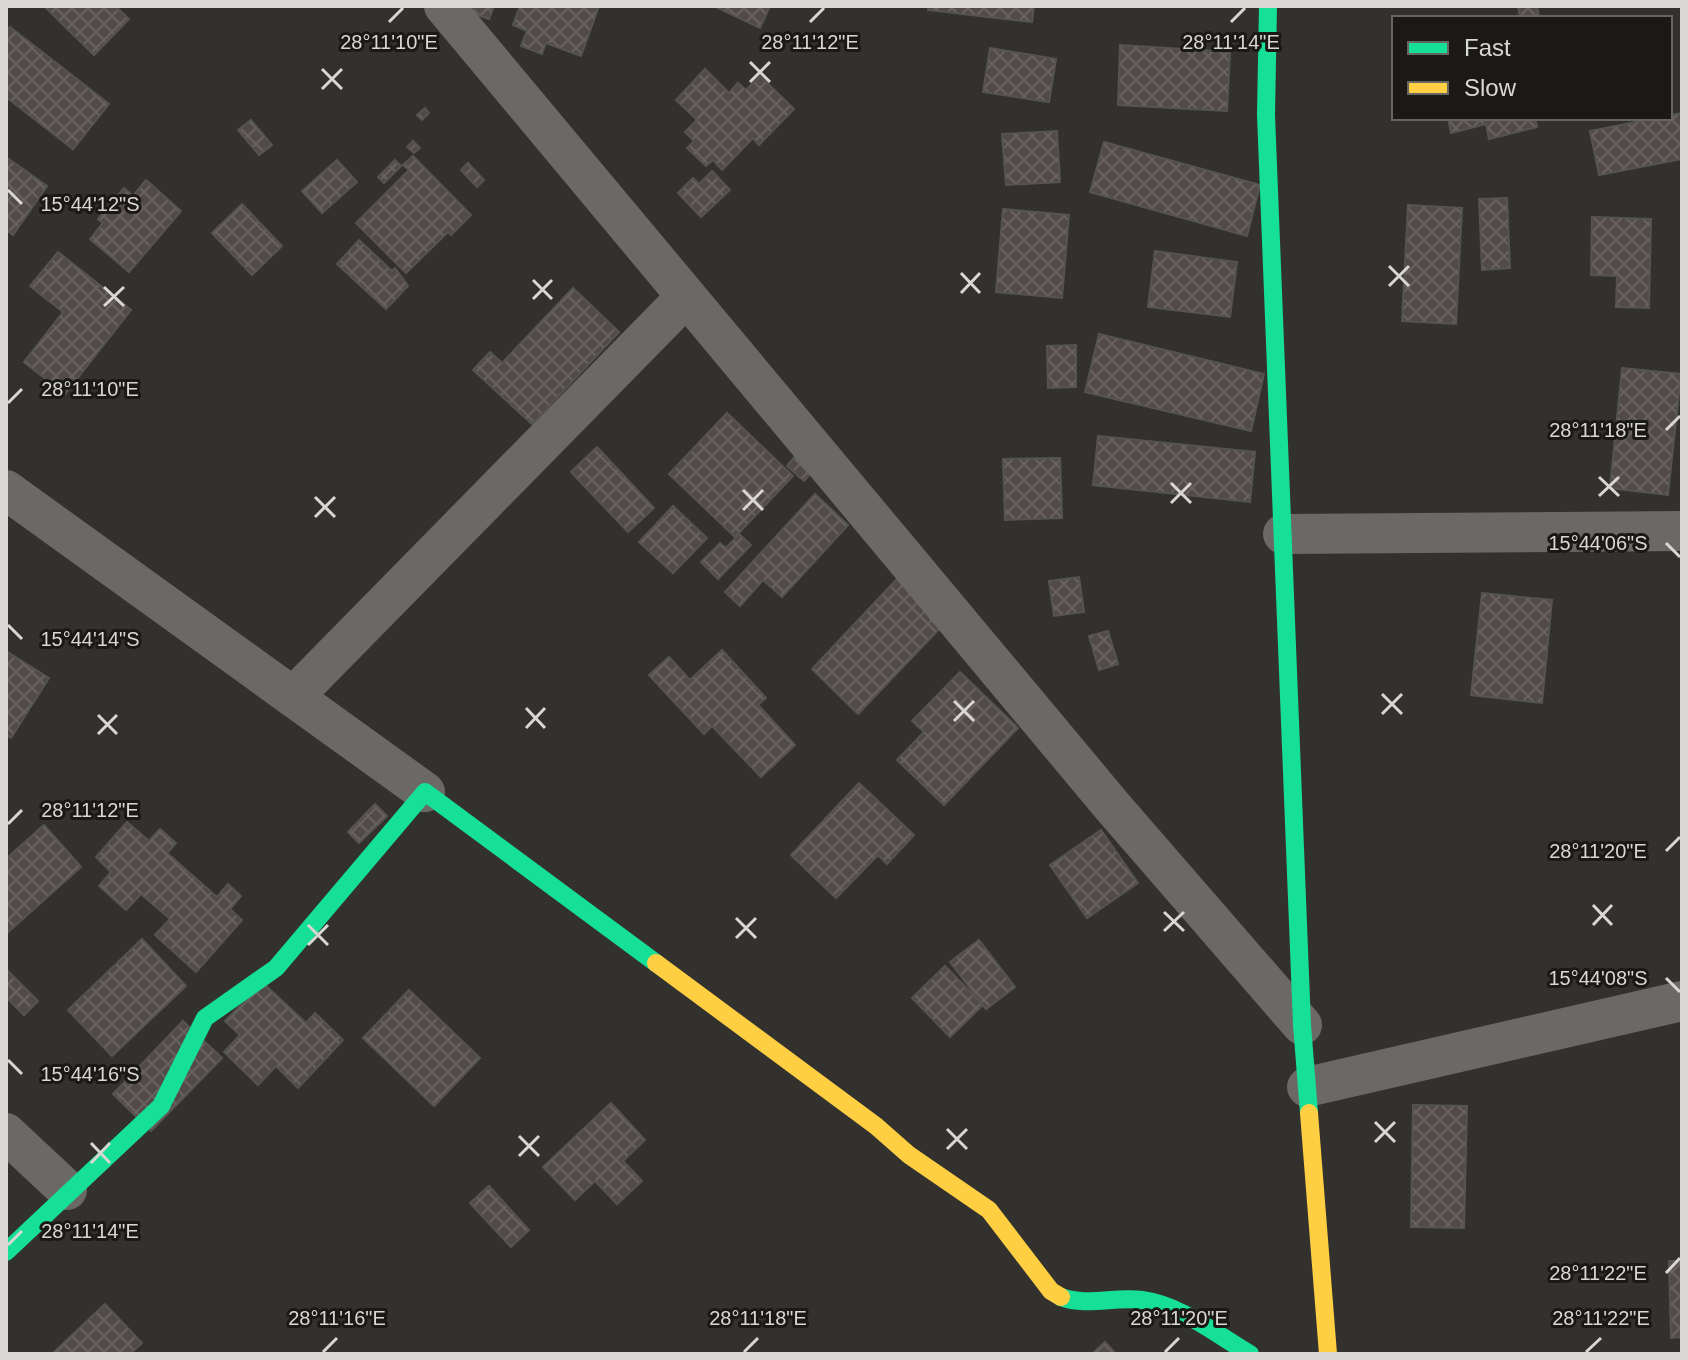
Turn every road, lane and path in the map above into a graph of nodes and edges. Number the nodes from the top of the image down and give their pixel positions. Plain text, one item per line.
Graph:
1 (444, 6) edge
2 (1268, 6) edge
3 (686, 297) junction
4 (6, 490) edge
5 (1682, 531) edge
6 (1283, 534) junction
7 (293, 697) junction
8 (425, 792) junction
9 (1682, 1001) edge
10 (1302, 1025) junction
11 (1307, 1087) junction
12 (6, 1133) edge
13 (67, 1190) junction
14 (6, 1252) edge
15 (1250, 1354) edge
16 (1328, 1354) edge

1 - 3 street
2 - 6 street
3 - 7 street
3 - 10 street
4 - 7 street
5 - 6 street
6 - 10 street
7 - 8 street
8 - 13 street
8 - 15 street
9 - 11 street
10 - 11 street
11 - 16 street
12 - 13 street
13 - 14 street

